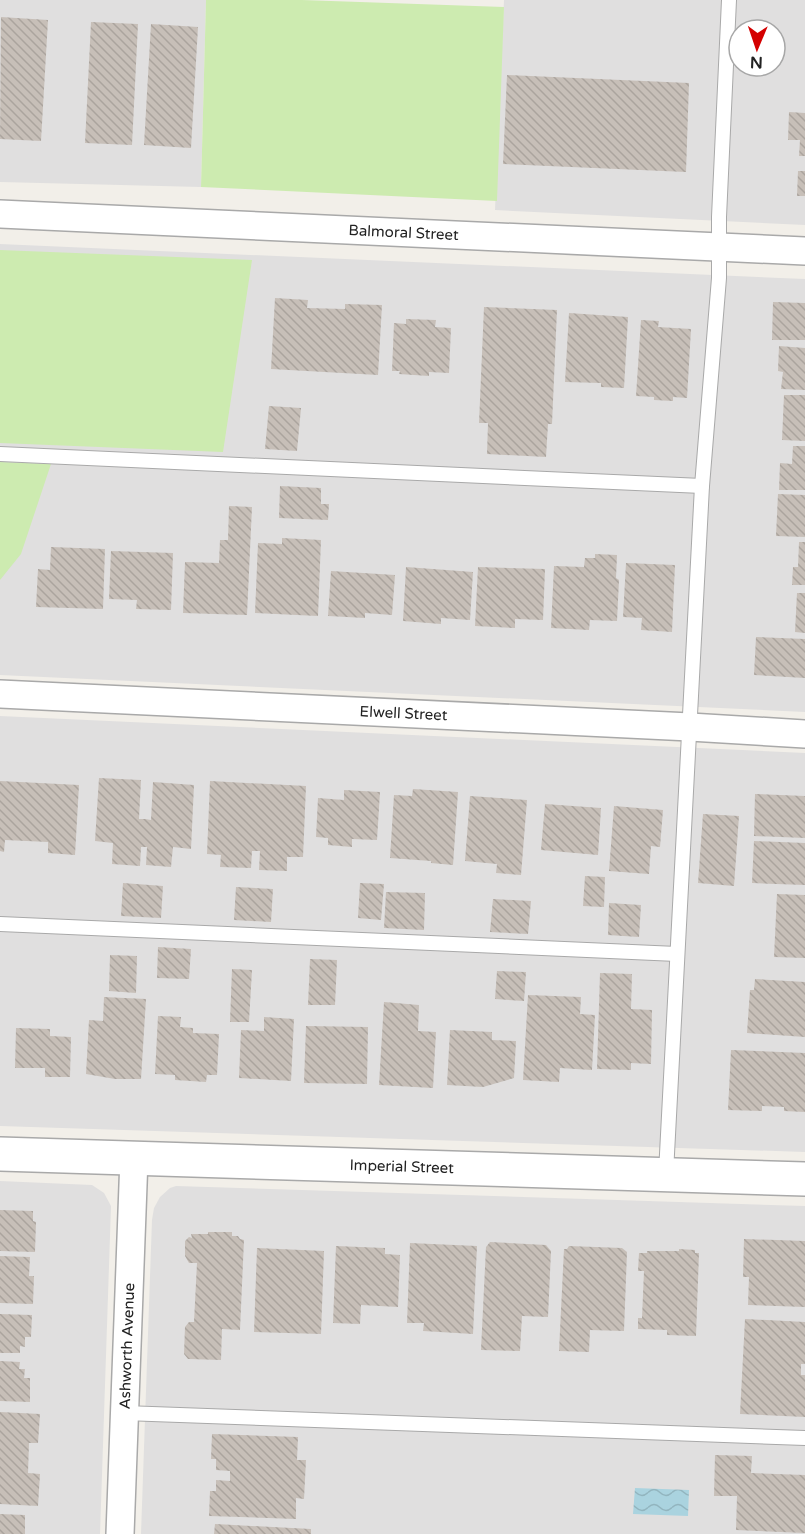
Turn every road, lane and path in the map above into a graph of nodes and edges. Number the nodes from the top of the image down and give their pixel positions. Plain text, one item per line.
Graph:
1 (729, 0) edge
2 (0, 214) edge
3 (720, 247) junction
4 (805, 251) edge
5 (0, 454) edge
6 (702, 486) junction
7 (0, 694) edge
8 (690, 727) junction
9 (805, 734) edge
10 (0, 924) edge
11 (677, 954) junction
12 (0, 1154) edge
13 (134, 1158) junction
14 (666, 1173) junction
15 (805, 1179) edge
16 (124, 1413) junction
17 (805, 1438) edge
18 (120, 1534) edge

1 - 3 lane
2 - 3 street, Balmoral Street
3 - 4 street, Balmoral Street
3 - 6 lane
5 - 6 lane
6 - 8 lane
7 - 8 street, Elwell Street
8 - 9 street, Elwell Street
8 - 11 lane
10 - 11 lane
11 - 14 lane
12 - 13 street, Imperial Street
13 - 14 street, Imperial Street
13 - 16 street, Ashworth Avenue
14 - 15 street, Imperial Street
16 - 17 lane
16 - 18 street, Ashworth Avenue

